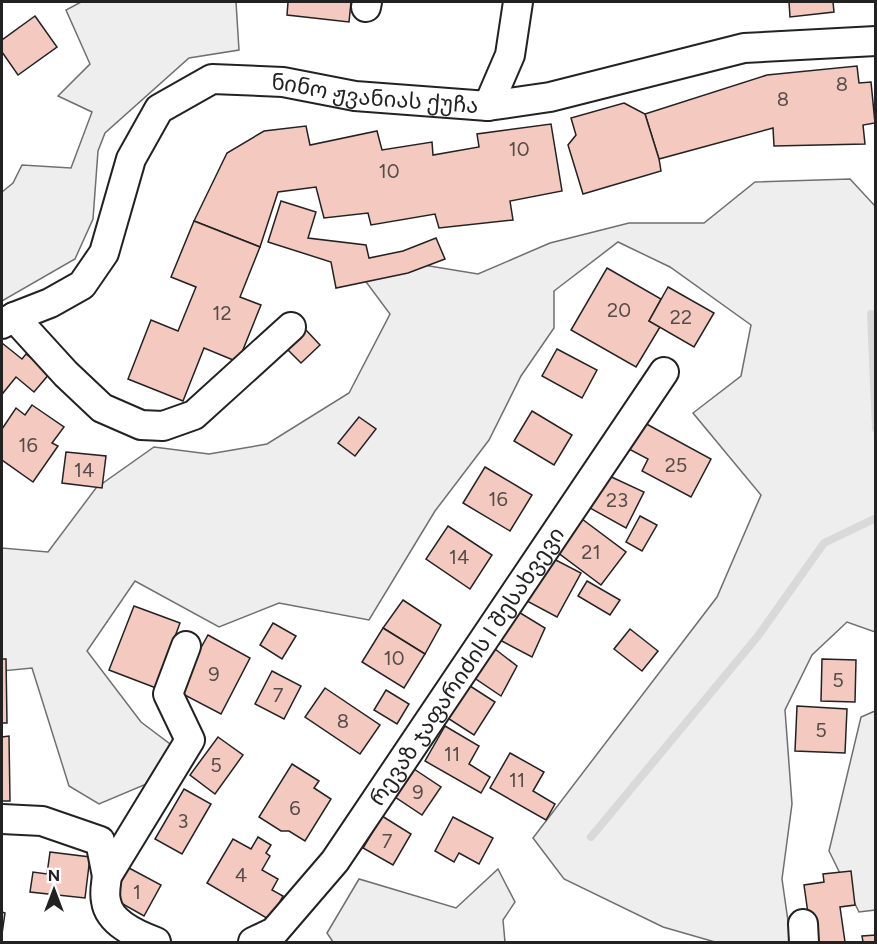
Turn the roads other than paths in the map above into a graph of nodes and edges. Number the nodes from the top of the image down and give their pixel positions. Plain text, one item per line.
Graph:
1 (518, 2) edge
2 (876, 41) edge
3 (488, 106) junction
4 (8, 320) edge
5 (291, 327) dead end
6 (664, 372) dead end
7 (186, 646) dead end
8 (2, 819) edge
9 (107, 876) junction
10 (156, 942) edge
11 (253, 942) edge

1 - 3 street
2 - 3 street, ნინო ჟვანიას ქუჩა
3 - 4 street, ნინო ჟვანიას ქუჩა
4 - 5 street
6 - 11 street, რევაზ ჯაფარიძის I შესახვევი
7 - 9 street
8 - 9 street
9 - 10 street

